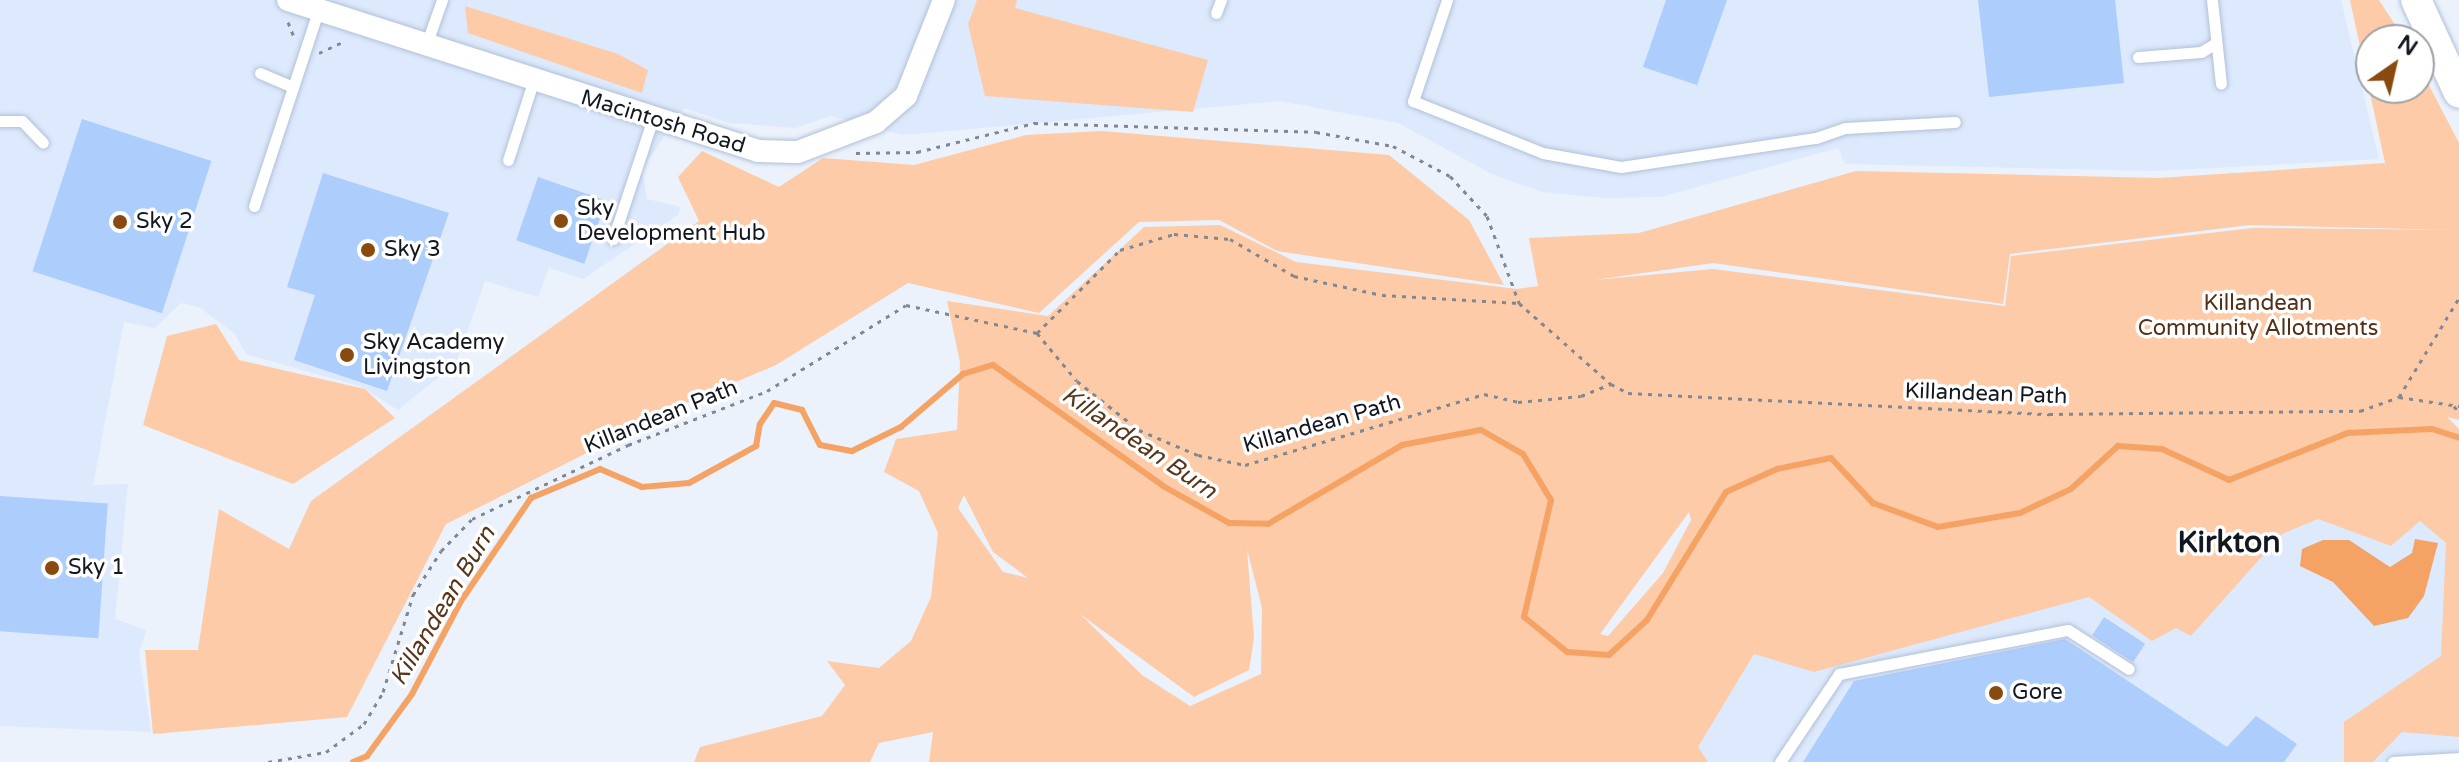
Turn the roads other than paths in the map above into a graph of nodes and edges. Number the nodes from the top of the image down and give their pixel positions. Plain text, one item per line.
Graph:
1 (288, 0) edge
2 (442, 0) edge
3 (944, 0) edge
4 (1221, 0) edge
5 (1447, 0) edge
6 (2212, 0) edge
7 (2416, 0) edge
8 (318, 11) junction
9 (1216, 13) dead end
10 (2216, 43) junction
11 (425, 49) junction
12 (2138, 57) dead end
13 (260, 73) dead end
14 (533, 82) junction
15 (2221, 84) dead end
16 (293, 87) junction
17 (2459, 93) edge
18 (653, 118) junction
19 (0, 121) edge
20 (1955, 122) dead end
21 (43, 143) dead end
22 (508, 160) dead end
23 (254, 206) dead end
24 (613, 239) dead end
25 (2129, 669) dead end
26 (2459, 758) edge
27 (1780, 762) edge
28 (2393, 762) edge

1 - 8 street, Macintosh Road
2 - 11 lane
3 - 18 street, Macintosh Road
4 - 9 lane
5 - 20 lane
6 - 10 lane
7 - 17 main road
8 - 11 street, Macintosh Road
8 - 16 lane
10 - 12 lane
10 - 15 lane
11 - 14 street, Macintosh Road
13 - 16 lane
14 - 18 street, Macintosh Road
14 - 22 lane
16 - 23 lane
18 - 24 lane
19 - 21 lane
25 - 27 lane
26 - 28 lane

